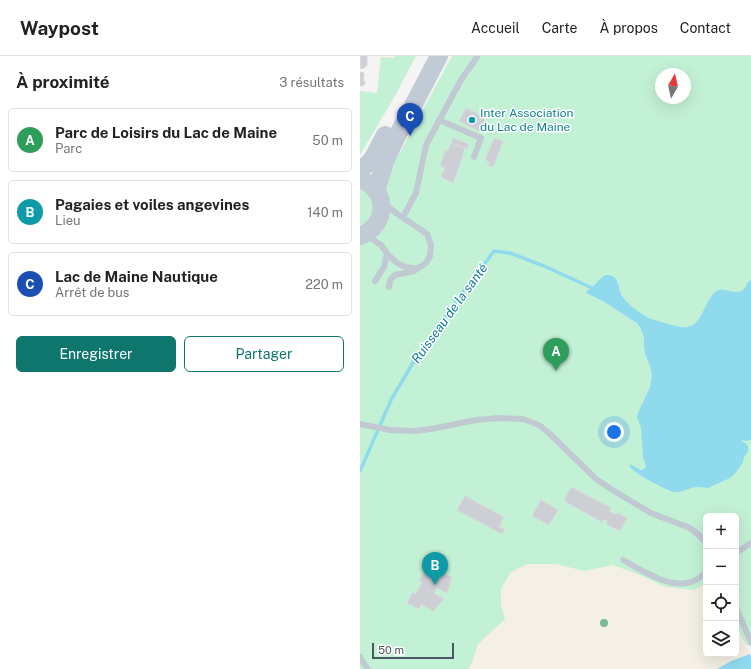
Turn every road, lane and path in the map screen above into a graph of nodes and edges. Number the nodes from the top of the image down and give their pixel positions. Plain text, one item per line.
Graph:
1 (426, 56) edge
2 (439, 56) edge
3 (477, 58) dead end
4 (439, 120) junction
5 (474, 157) dead end
6 (360, 169) edge
7 (360, 179) edge
8 (378, 196) junction
9 (403, 217) junction
10 (363, 235) edge
11 (387, 253) junction
12 (418, 268) junction
13 (375, 282) dead end
14 (388, 287) dead end
15 (360, 424) edge
16 (703, 540) edge
17 (751, 542) edge
18 (739, 551) edge
19 (623, 560) dead end
20 (703, 574) edge
21 (739, 615) edge
22 (751, 642) edge
23 (360, 657) edge
24 (368, 669) edge

1 - 6 street
2 - 8 street
3 - 4 lane
4 - 5 lane
4 - 9 lane
7 - 8 street
8 - 9 lane
8 - 10 street
9 - 12 lane
10 - 11 lane
11 - 12 lane
11 - 13 lane
12 - 14 lane
15 - 16 lane
17 - 18 lane
19 - 20 lane
21 - 22 lane
23 - 24 lane

